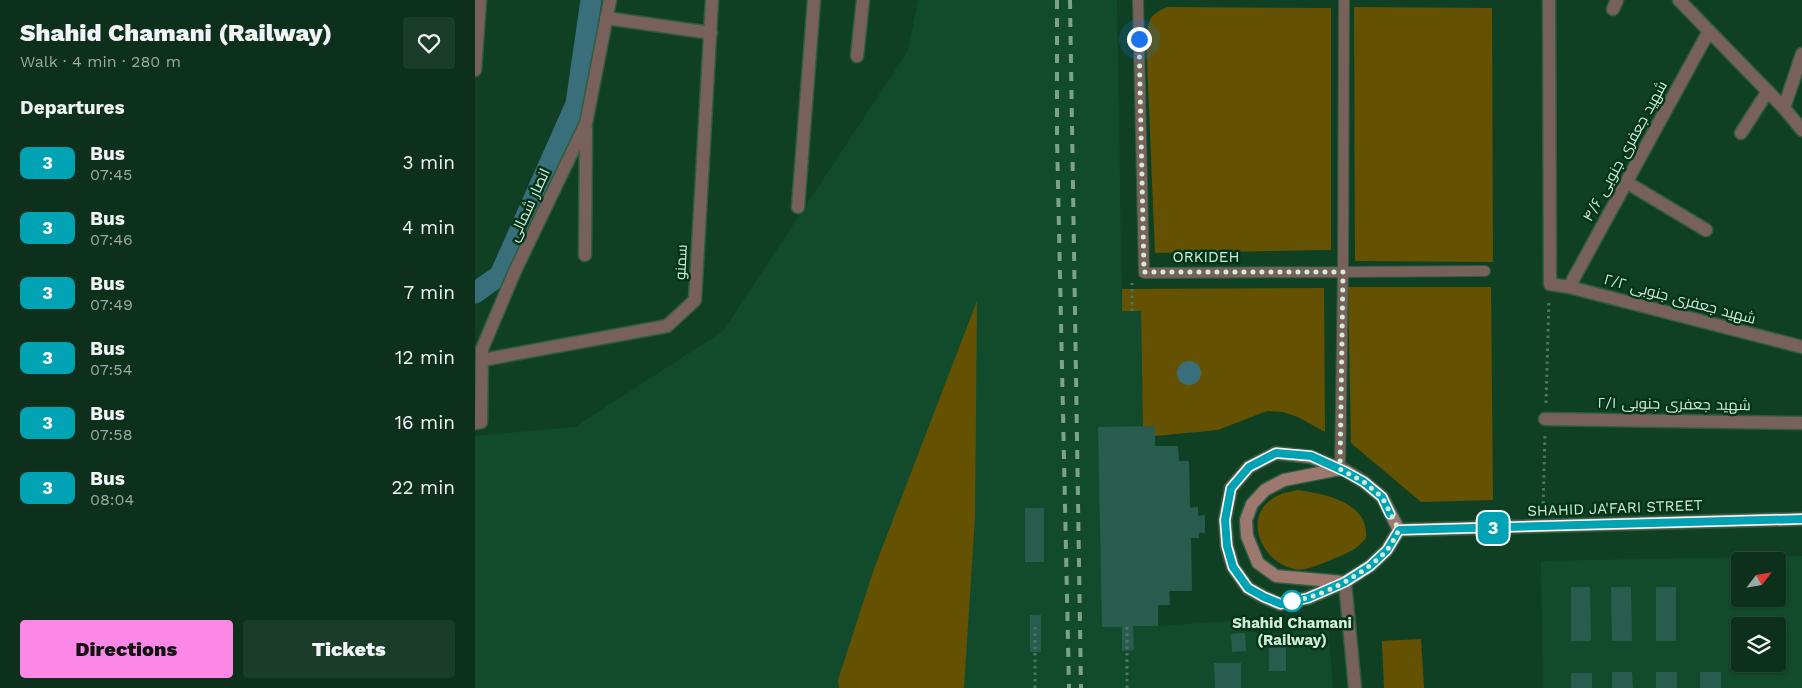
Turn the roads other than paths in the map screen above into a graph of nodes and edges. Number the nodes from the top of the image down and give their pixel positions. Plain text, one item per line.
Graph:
1 (480, 0) edge
2 (610, 0) edge
3 (713, 0) edge
4 (814, 0) edge
5 (863, 0) edge
6 (1138, 0) edge
7 (1344, 0) edge
8 (1549, 0) edge
9 (1679, 0) edge
10 (606, 18) junction
11 (1709, 31) junction
12 (711, 34) junction
13 (1802, 54) edge
14 (857, 56) dead end
15 (475, 70) edge
16 (1768, 91) junction
17 (1784, 108) junction
18 (585, 123) junction
19 (1802, 130) edge
20 (1741, 133) dead end
21 (1626, 182) junction
22 (799, 207) dead end
23 (1706, 230) dead end
24 (585, 255) dead end
25 (1485, 271) dead end
26 (1343, 272) junction
27 (1569, 287) junction
28 (1802, 347) edge
29 (482, 360) junction
30 (1545, 419) dead end
31 (478, 422) edge
32 (1802, 423) edge
33 (1340, 469) junction
34 (1802, 519) edge
35 (1399, 530) junction
36 (1345, 582) junction
37 (1355, 688) edge

1 - 15 street
2 - 10 street, انصار شمالی
3 - 12 street, سمنو
4 - 22 street
5 - 14 street
6 - 26 lane, ORKIDEH
7 - 26 lane
8 - 27 street, شهید جعفری جنوبی ۲/۲
9 - 11 street
10 - 12 street
10 - 18 street, انصار شمالی
11 - 16 street
11 - 21 street, شهید جعفری جنوبی ۴/۶
12 - 29 street, سمنو
13 - 17 street
16 - 17 street
16 - 20 street
17 - 19 street
18 - 24 street
18 - 29 street, انصار شمالی
21 - 23 street
21 - 27 street, شهید جعفری جنوبی ۴/۶
25 - 26 lane
26 - 33 lane
27 - 28 street, شهید جعفری جنوبی ۲/۲
29 - 31 street, انصار شمالی
30 - 32 street, شهید جعفری جنوبی ۲/۱
33 - 35 main road
33 - 36 main road
33 - 36 main road
34 - 35 main road, SHAHID JA'FARI STREET
35 - 36 main road
36 - 37 street

